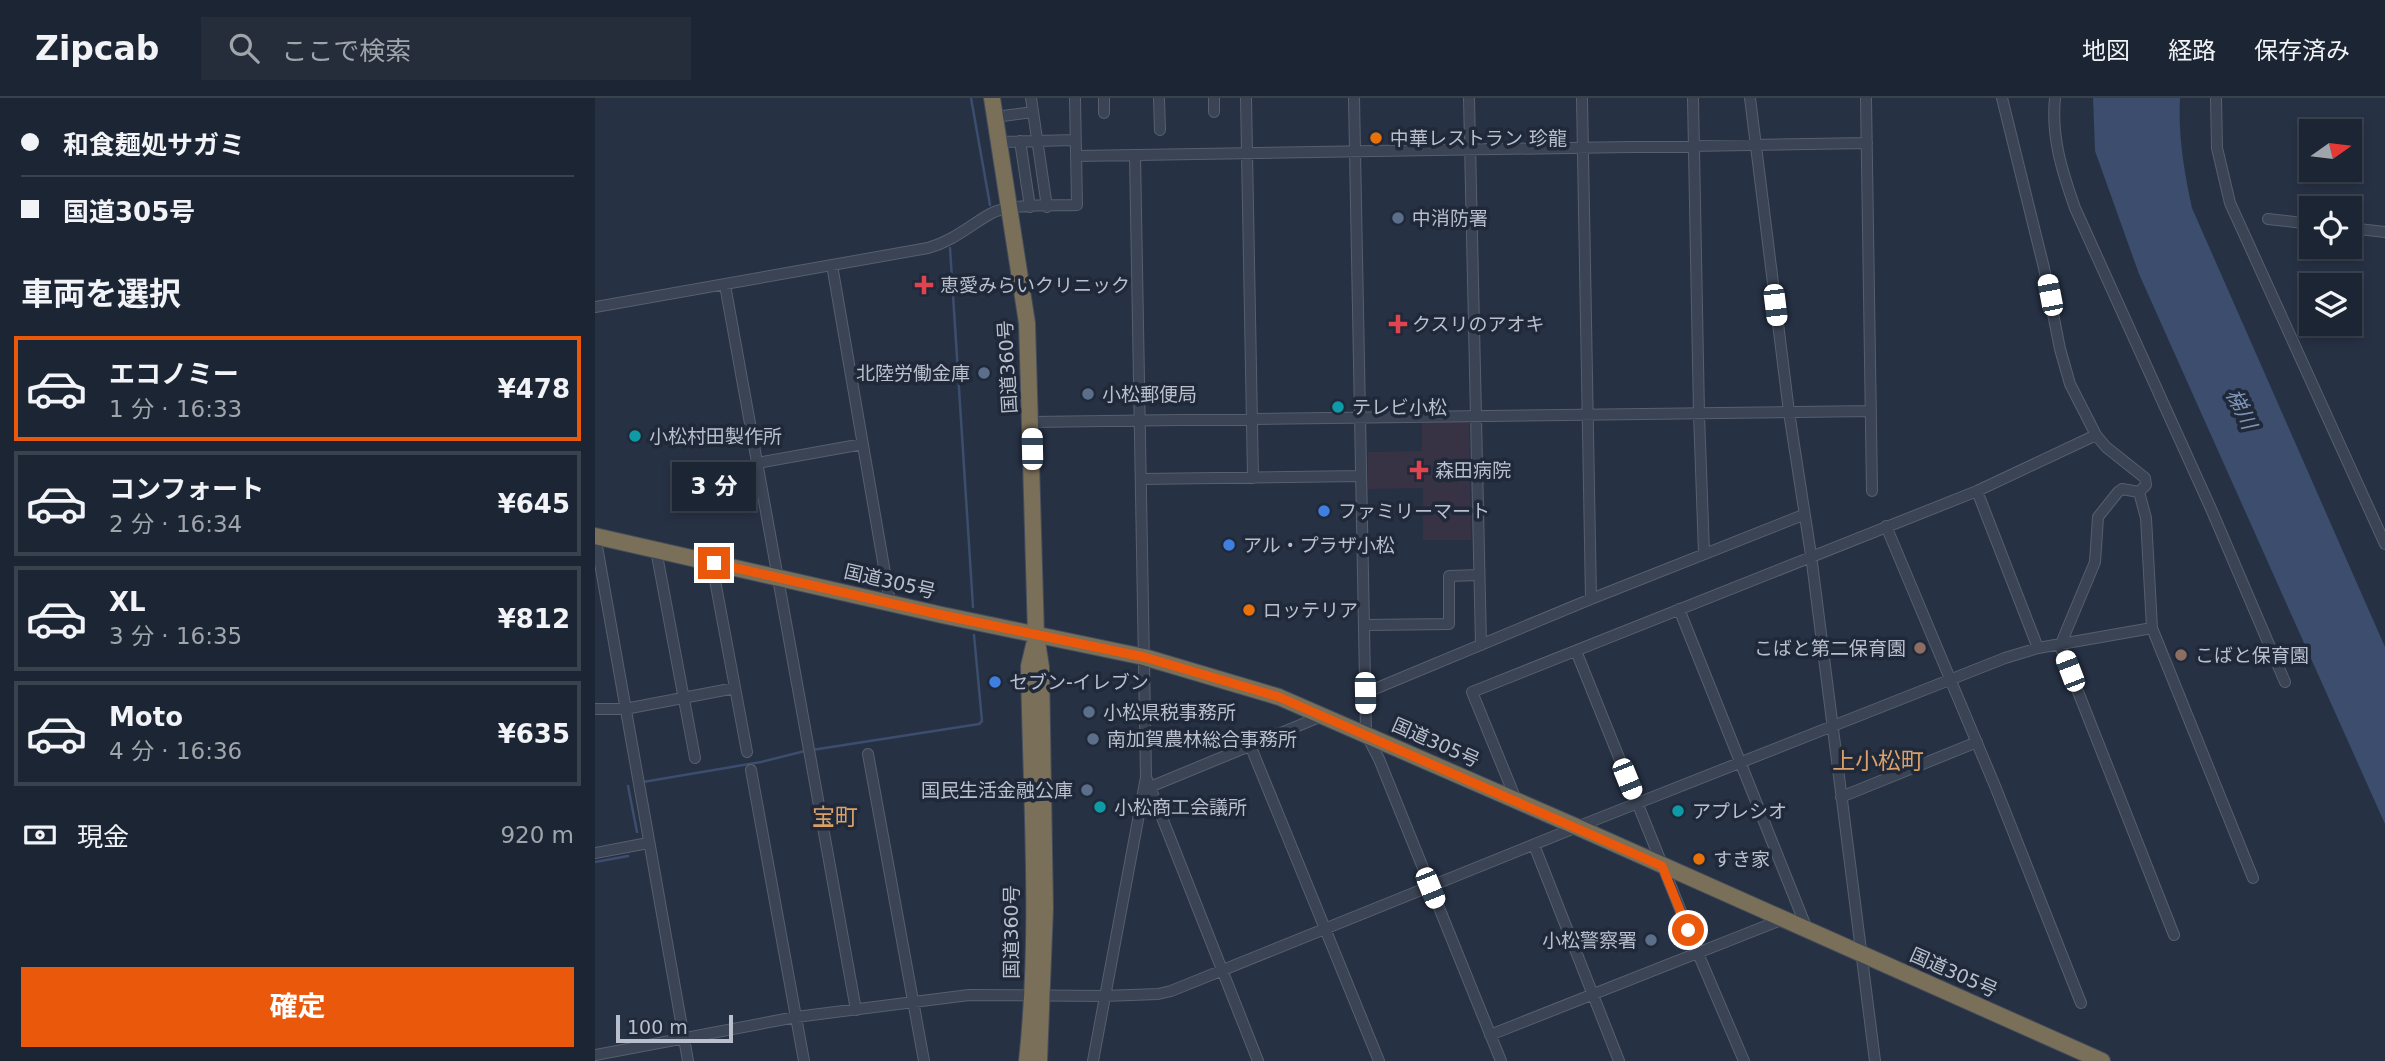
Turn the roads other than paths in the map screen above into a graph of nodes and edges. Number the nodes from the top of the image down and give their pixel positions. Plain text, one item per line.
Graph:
1 (992, 98) edge
2 (1031, 98) edge
3 (1075, 98) edge
4 (1104, 98) edge
5 (1159, 98) edge
6 (1214, 98) edge
7 (1246, 98) edge
8 (1354, 98) edge
9 (1469, 98) edge
10 (1582, 98) edge
11 (1693, 98) edge
12 (1750, 98) edge
13 (1866, 98) edge
14 (2002, 98) edge
15 (2055, 98) edge
16 (2217, 98) edge
17 (1033, 111) junction
18 (1214, 112) dead end
19 (1104, 113) dead end
20 (995, 117) junction
21 (1160, 130) dead end
22 (1037, 140) junction
23 (1075, 140) junction
24 (1020, 141) junction
25 (999, 142) junction
26 (1867, 143) junction
27 (1755, 145) junction
28 (1693, 146) junction
29 (1583, 148) junction
30 (1355, 150) junction
31 (1470, 150) junction
32 (1247, 154) junction
33 (1135, 155) junction
34 (1076, 156) junction
35 (1047, 206) junction
36 (1031, 207) junction
37 (1009, 208) junction
38 (2268, 219) dead end
39 (2299, 223) edge
40 (2362, 229) edge
41 (2385, 232) edge
42 (832, 265) junction
43 (725, 285) junction
44 (595, 307) edge
45 (1871, 411) junction
46 (1789, 412) junction
47 (1699, 414) junction
48 (1588, 415) junction
49 (1476, 416) junction
50 (1360, 418) junction
51 (1252, 420) junction
52 (1031, 422) junction
53 (1140, 422) junction
54 (2096, 435) junction
55 (863, 444) junction
56 (757, 463) junction
57 (1361, 476) junction
58 (1253, 478) junction
59 (1141, 479) junction
60 (1872, 491) dead end
61 (1977, 491) junction
62 (2139, 492) junction
63 (1803, 515) junction
64 (1886, 526) junction
65 (595, 536) edge
66 (2385, 544) edge
67 (656, 550) junction
68 (1704, 553) junction
69 (1811, 555) junction
70 (714, 563) junction
71 (1479, 575) junction
72 (777, 577) junction
73 (1591, 599) junction
74 (890, 602) junction
75 (1679, 609) junction
76 (1364, 625) junction
77 (2152, 628) junction
78 (1035, 635) junction
79 (1481, 645) junction
80 (2060, 646) junction
81 (2038, 648) junction
82 (1576, 651) junction
83 (1144, 657) junction
84 (1951, 680) junction
85 (2284, 682) dead end
86 (735, 688) junction
87 (1365, 693) junction
88 (684, 699) junction
89 (595, 709) edge
90 (625, 709) junction
91 (1322, 716) junction
92 (1832, 726) junction
93 (1366, 734) junction
94 (1977, 742) junction
95 (1249, 745) junction
96 (747, 752) dead end
97 (868, 754) dead end
98 (695, 758) dead end
99 (1742, 762) junction
100 (751, 770) dead end
101 (1148, 782) junction
102 (1841, 797) junction
103 (1517, 802) junction
104 (1637, 804) junction
105 (1577, 827) junction
106 (649, 843) junction
107 (1534, 845) junction
108 (595, 853) edge
109 (1662, 866) junction
110 (2253, 878) dead end
111 (1430, 888) junction
112 (1781, 920) junction
113 (1807, 929) junction
114 (1325, 930) junction
115 (2174, 935) dead end
116 (1697, 951) junction
117 (1861, 953) junction
118 (1222, 971) junction
119 (1038, 996) junction
120 (1104, 996) junction
121 (1593, 996) junction
122 (914, 1003) junction
123 (2081, 1003) dead end
124 (856, 1010) junction
125 (796, 1017) junction
126 (1490, 1035) junction
127 (684, 1039) junction
128 (595, 1055) edge
129 (688, 1061) edge
130 (804, 1061) edge
131 (924, 1061) edge
132 (1027, 1061) edge
133 (1039, 1061) edge
134 (1093, 1061) edge
135 (1258, 1061) edge
136 (1379, 1061) edge
137 (1501, 1061) edge
138 (1619, 1061) edge
139 (1744, 1061) edge
140 (1875, 1061) edge
141 (2102, 1061) edge

1 - 20 highway, 国道360号
2 - 17 street
3 - 23 street
4 - 19 street
5 - 21 street
6 - 18 street
7 - 32 street
8 - 30 street
9 - 31 street
10 - 29 street
11 - 28 street
12 - 27 street
13 - 26 street
14 - 54 street
15 - 85 street
16 - 66 street
17 - 20 street
17 - 22 street
20 - 25 highway, 国道360号
22 - 23 street
22 - 24 street
22 - 35 street
23 - 34 street
24 - 25 street
24 - 36 street
25 - 37 highway, 国道360号
26 - 27 street
26 - 45 street
27 - 28 street
27 - 46 street
28 - 29 street
28 - 47 street
29 - 31 street
29 - 48 street
30 - 31 street
30 - 32 street
30 - 50 street
31 - 49 street
32 - 33 street
32 - 51 street
33 - 34 street
33 - 53 street
34 - 35 street
35 - 36 street
36 - 37 street
37 - 42 street
37 - 52 highway, 国道360号
38 - 39 street
40 - 41 street
42 - 43 street
42 - 55 street
43 - 44 street
43 - 56 street
45 - 46 street
45 - 60 street
46 - 47 street
46 - 63 street
47 - 48 street
47 - 68 street
48 - 49 street
48 - 73 street
49 - 50 street
49 - 71 street
50 - 51 street
50 - 57 street
51 - 53 street
51 - 58 street
52 - 53 street
52 - 78 highway, 国道360号
53 - 59 street
54 - 61 street
54 - 62 street
55 - 56 street
55 - 74 street
56 - 72 street
57 - 58 street
57 - 76 street
58 - 59 street
59 - 83 street
61 - 64 street
61 - 81 street
62 - 77 street
62 - 80 street
63 - 68 street
63 - 69 street
64 - 69 street
64 - 84 street
65 - 67 highway, 国道305号
65 - 90 street
67 - 70 highway, 国道305号
67 - 88 street
68 - 73 street
69 - 75 street
69 - 92 street
70 - 72 highway, 国道305号
70 - 86 street
71 - 76 street
71 - 79 street
72 - 74 highway, 国道305号
72 - 124 street
73 - 79 street
74 - 78 highway, 国道305号
75 - 82 street
75 - 99 street
76 - 87 street
77 - 80 street
77 - 110 street
78 - 83 highway, 国道305号
78 - 119 highway, 国道360号
79 - 87 street
80 - 81 street
80 - 115 street
81 - 84 street
82 - 103 street
82 - 104 street
83 - 91 highway, 国道305号
83 - 101 street
84 - 92 street
84 - 94 street
86 - 88 street
86 - 96 street
87 - 93 street
88 - 90 street
88 - 98 street
89 - 90 street
90 - 106 street
91 - 93 highway, 国道305号
91 - 95 street
92 - 99 street
92 - 102 street
93 - 103 highway, 国道305号
93 - 111 street
94 - 102 street
94 - 123 street
95 - 101 street
95 - 114 street
97 - 122 street
99 - 104 street
99 - 113 street
100 - 125 street
101 - 118 street
101 - 120 street
102 - 117 street
103 - 105 highway, 国道305号
104 - 105 street
104 - 109 street
105 - 107 street
105 - 109 highway, 国道305号
106 - 108 street
106 - 127 street
107 - 111 street
107 - 121 street
109 - 112 highway, 国道305号
109 - 116 street
111 - 114 street
111 - 126 street
112 - 113 highway, 国道305号
112 - 116 street
113 - 117 highway, 国道305号
114 - 118 street
114 - 136 street
116 - 121 street
116 - 139 street
117 - 140 street
117 - 141 highway, 国道305号
118 - 120 street
118 - 135 street
119 - 120 street
119 - 122 street
119 - 132 highway, 国道360号
119 - 133 highway, 国道360号
120 - 134 street
121 - 126 street
121 - 138 street
122 - 124 street
122 - 131 street
124 - 125 street
125 - 127 street
125 - 130 street
126 - 137 street
127 - 128 street
127 - 129 street

